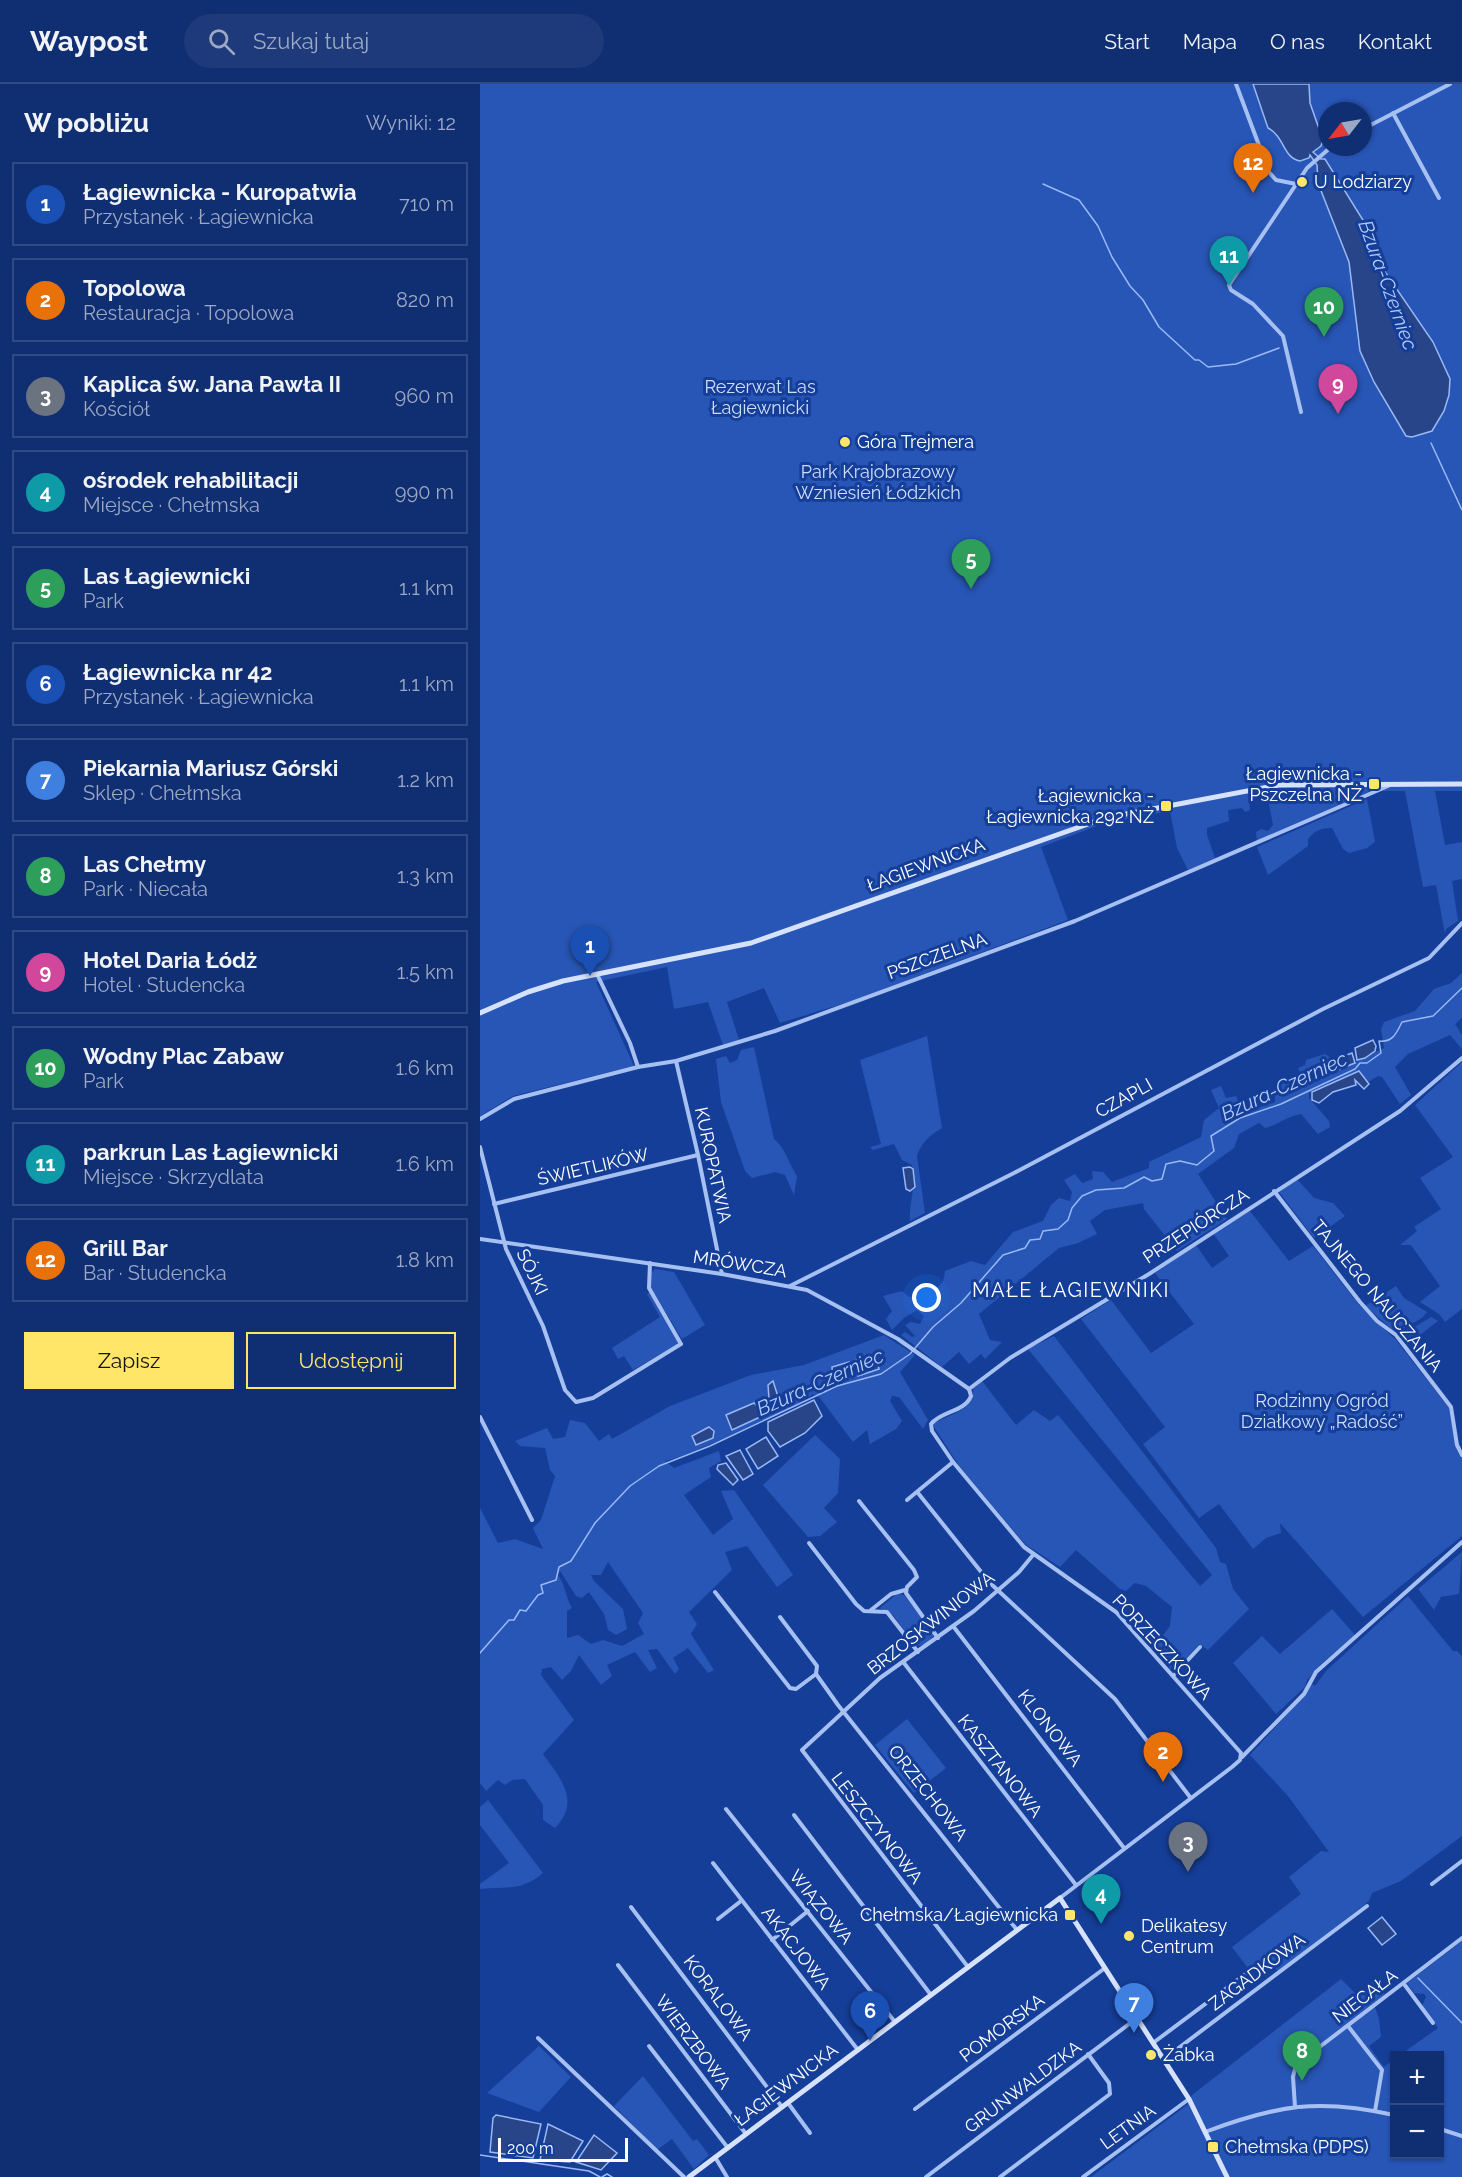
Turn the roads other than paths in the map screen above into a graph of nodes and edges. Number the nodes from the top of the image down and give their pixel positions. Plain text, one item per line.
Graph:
1 (1236, 84) edge
2 (1450, 84) edge
3 (1393, 113) junction
4 (1372, 124) edge
5 (1320, 156) edge
6 (1296, 184) junction
7 (1439, 198) dead end
8 (1301, 412) dead end
9 (1392, 784) junction
10 (1462, 784) edge
11 (1462, 923) edge
12 (597, 974) junction
13 (480, 1013) edge
14 (1462, 1058) edge
15 (676, 1061) junction
16 (638, 1067) junction
17 (480, 1119) edge
18 (480, 1147) edge
19 (698, 1155) junction
20 (1275, 1191) junction
21 (494, 1204) junction
22 (480, 1239) edge
23 (504, 1243) junction
24 (650, 1263) junction
25 (722, 1274) junction
26 (806, 1279) junction
27 (790, 1286) junction
28 (807, 1290) junction
29 (969, 1389) junction
30 (480, 1417) edge
31 (935, 1436) joint
32 (1462, 1455) edge
33 (953, 1462) junction
34 (918, 1493) junction
35 (907, 1500) dead end
36 (859, 1501) dead end
37 (532, 1520) dead end
38 (1462, 1542) edge
39 (809, 1543) dead end
40 (1033, 1555) junction
41 (905, 1590) junction
42 (997, 1590) junction
43 (715, 1592) dead end
44 (871, 1611) junction
45 (780, 1617) dead end
46 (953, 1626) junction
47 (938, 1638) junction
48 (1200, 1647) dead end
49 (918, 1652) junction
50 (904, 1663) junction
51 (816, 1674) junction
52 (1173, 1676) junction
53 (845, 1712) junction
54 (1241, 1755) junction
55 (1190, 1797) junction
56 (726, 1809) dead end
57 (794, 1815) dead end
58 (1124, 1848) junction
59 (1462, 1861) edge
60 (712, 1863) dead end
61 (1432, 1884) dead end
62 (1076, 1885) junction
63 (1060, 1898) junction
64 (741, 1901) junction
65 (1367, 1906) dead end
66 (631, 1907) dead end
67 (808, 1911) junction
68 (718, 1919) dead end
69 (1017, 1930) junction
70 (1462, 1938) edge
71 (772, 1940) junction
72 (618, 1965) dead end
73 (968, 1967) junction
74 (1105, 1968) junction
75 (1248, 1972) dead end
76 (1404, 1984) junction
77 (931, 1995) junction
78 (1137, 2018) junction
79 (895, 2022) junction
80 (1433, 2023) dead end
81 (1348, 2026) junction
82 (538, 2038) dead end
83 (1153, 2043) junction
84 (649, 2046) dead end
85 (858, 2050) junction
86 (1088, 2054) junction
87 (1164, 2059) junction
88 (1189, 2099) junction
89 (785, 2105) junction
90 (1295, 2107) junction
91 (915, 2109) dead end
92 (1375, 2111) junction
93 (1390, 2114) edge
94 (1444, 2130) edge
95 (1205, 2132) junction
96 (810, 2133) dead end
97 (746, 2134) junction
98 (1462, 2136) edge
99 (728, 2148) junction
100 (715, 2157) junction
101 (684, 2177) edge
102 (689, 2177) edge
103 (727, 2177) edge
104 (926, 2177) edge
105 (1000, 2177) edge
106 (1083, 2177) edge
107 (1227, 2177) edge

1 - 6 street
2 - 3 street
3 - 4 street
3 - 7 street
5 - 6 street
6 - 8 street
9 - 10 street, ŁAGIEWNICKA
9 - 12 street, ŁAGIEWNICKA
9 - 15 street, PSZCZELNA
11 - 26 street, CZAPLI
12 - 13 street, ŁAGIEWNICKA
12 - 16 street
14 - 20 street, PRZEPIÓRCZA
15 - 16 street, PSZCZELNA
15 - 19 street, KUROPATWIA
16 - 17 street, PSZCZELNA
18 - 21 street, SÓJKI
19 - 21 street, ŚWIETLIKÓW
19 - 25 street, KUROPATWIA
20 - 29 street, PRZEPIÓRCZA
20 - 32 street, TAJNEGO NAUCZANIA
21 - 23 street, SÓJKI
22 - 23 street, MRÓWCZA
23 - 24 street, MRÓWCZA
23 - 24 street, SÓJKI
24 - 25 street, MRÓWCZA
25 - 27 street, MRÓWCZA
26 - 27 street, CZAPLI
26 - 28 street
27 - 28 street, MRÓWCZA
28 - 29 street, MRÓWCZA
29 - 31 street, PRZEPIÓRCZA
30 - 37 street
31 - 33 street, PORZECZKOWA
33 - 34 street
33 - 40 street, PORZECZKOWA
34 - 35 street
34 - 42 street
36 - 41 street
38 - 54 street, ŁAGIEWNICKA
39 - 44 street
40 - 42 street, BRZOSKWINIOWA
40 - 52 street, PORZECZKOWA
41 - 44 street
41 - 47 street
42 - 46 street, BRZOSKWINIOWA
42 - 55 street
43 - 51 street
44 - 49 street
45 - 51 street, ORZECHOWA
46 - 47 street, BRZOSKWINIOWA
46 - 58 street, KLONOWA
47 - 49 street, BRZOSKWINIOWA
48 - 52 street
49 - 50 street, BRZOSKWINIOWA
50 - 53 street, BRZOSKWINIOWA
50 - 62 street, KASZTANOWA
51 - 53 street, ORZECHOWA
52 - 54 street, PORZECZKOWA
53 - 69 street, ORZECHOWA
53 - 73 street, LESZCZYNOWA
54 - 55 street, ŁAGIEWNICKA
55 - 58 street, ŁAGIEWNICKA
56 - 67 street, WIĄZOWA
57 - 77 street
58 - 62 street, ŁAGIEWNICKA
59 - 61 street
60 - 64 street, AKACJOWA
62 - 63 street, ŁAGIEWNICKA
63 - 69 street, ŁAGIEWNICKA
63 - 74 street
64 - 68 street
64 - 71 street, AKACJOWA
65 - 87 street, ZAGADKOWA
66 - 89 street, KORALOWA
67 - 71 street
67 - 79 street, WIĄZOWA
69 - 73 street, ŁAGIEWNICKA
70 - 76 street, NIECAŁA
71 - 85 street, AKACJOWA
72 - 97 street, WIERZBOWA
73 - 77 street, ŁAGIEWNICKA
74 - 78 street
74 - 91 street, POMORSKA
75 - 83 street
76 - 80 street
76 - 81 street, NIECAŁA
77 - 79 street, ŁAGIEWNICKA
78 - 83 street
78 - 86 street, GRUNWALDZKA
79 - 85 street, ŁAGIEWNICKA
81 - 90 street, NIECAŁA
81 - 92 street
82 - 101 street
83 - 87 street
84 - 99 street
85 - 89 street, ŁAGIEWNICKA
86 - 104 street, GRUNWALDZKA
86 - 105 street
87 - 88 street
88 - 95 street
88 - 106 street, LETNIA
89 - 96 street, KORALOWA
89 - 97 street, ŁAGIEWNICKA
90 - 92 street
90 - 95 street
92 - 93 street
94 - 98 street
95 - 107 street
97 - 99 street, ŁAGIEWNICKA
99 - 100 street, ŁAGIEWNICKA
100 - 102 street, ŁAGIEWNICKA
100 - 103 street

